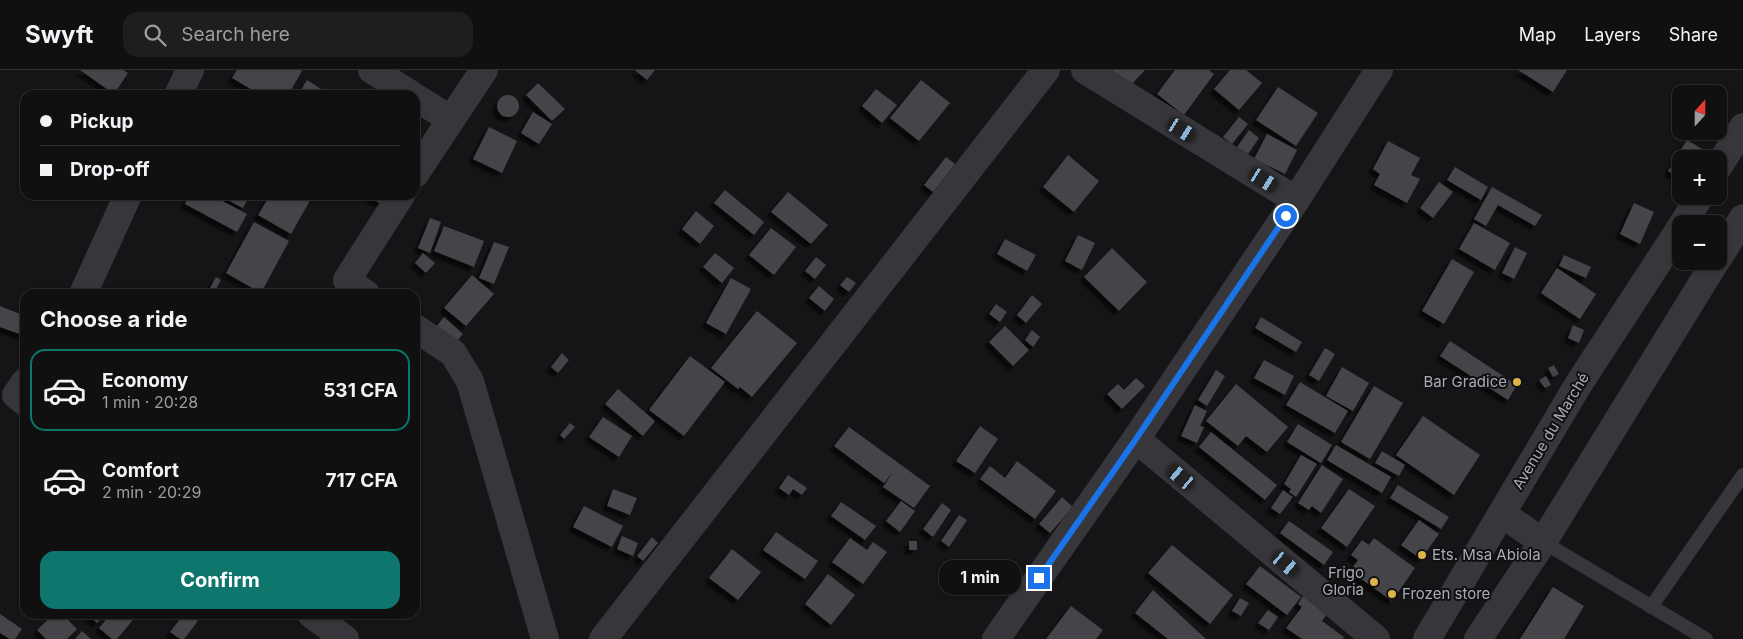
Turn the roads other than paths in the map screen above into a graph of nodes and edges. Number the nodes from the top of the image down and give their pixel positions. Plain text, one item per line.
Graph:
1 (190, 70) edge
2 (372, 70) edge
3 (484, 70) edge
4 (1046, 70) edge
5 (1085, 70) edge
6 (1379, 70) edge
7 (180, 90) edge
8 (404, 90) edge
9 (420, 100) edge
10 (450, 119) junction
11 (1743, 127) edge
12 (1727, 153) edge
13 (420, 166) edge
14 (126, 200) edge
15 (398, 200) edge
16 (1296, 200) junction
17 (1743, 218) edge
18 (1672, 241) edge
19 (1727, 243) edge
20 (1710, 270) edge
21 (85, 289) edge
22 (359, 289) edge
23 (420, 331) edge
24 (1136, 439) junction
25 (1743, 475) edge
26 (1502, 514) junction
27 (1543, 542) junction
28 (1651, 607) junction
29 (318, 619) edge
30 (345, 639) edge
31 (545, 639) edge
32 (604, 639) edge
33 (996, 639) edge
34 (1376, 639) edge
35 (1427, 639) edge
36 (1478, 639) edge
37 (1706, 639) edge

1 - 7 street
2 - 8 street
3 - 10 street
4 - 32 street
5 - 16 street
6 - 16 street
9 - 10 street
10 - 13 street
11 - 12 street
14 - 21 street
15 - 22 street
16 - 24 street
17 - 19 street
18 - 26 street, Avenue du Marché
20 - 27 street
23 - 31 street
24 - 33 street
24 - 34 street
25 - 28 lane
26 - 27 street
26 - 35 street, Avenue du Marché
27 - 28 lane
27 - 36 street
28 - 37 lane
29 - 30 street

